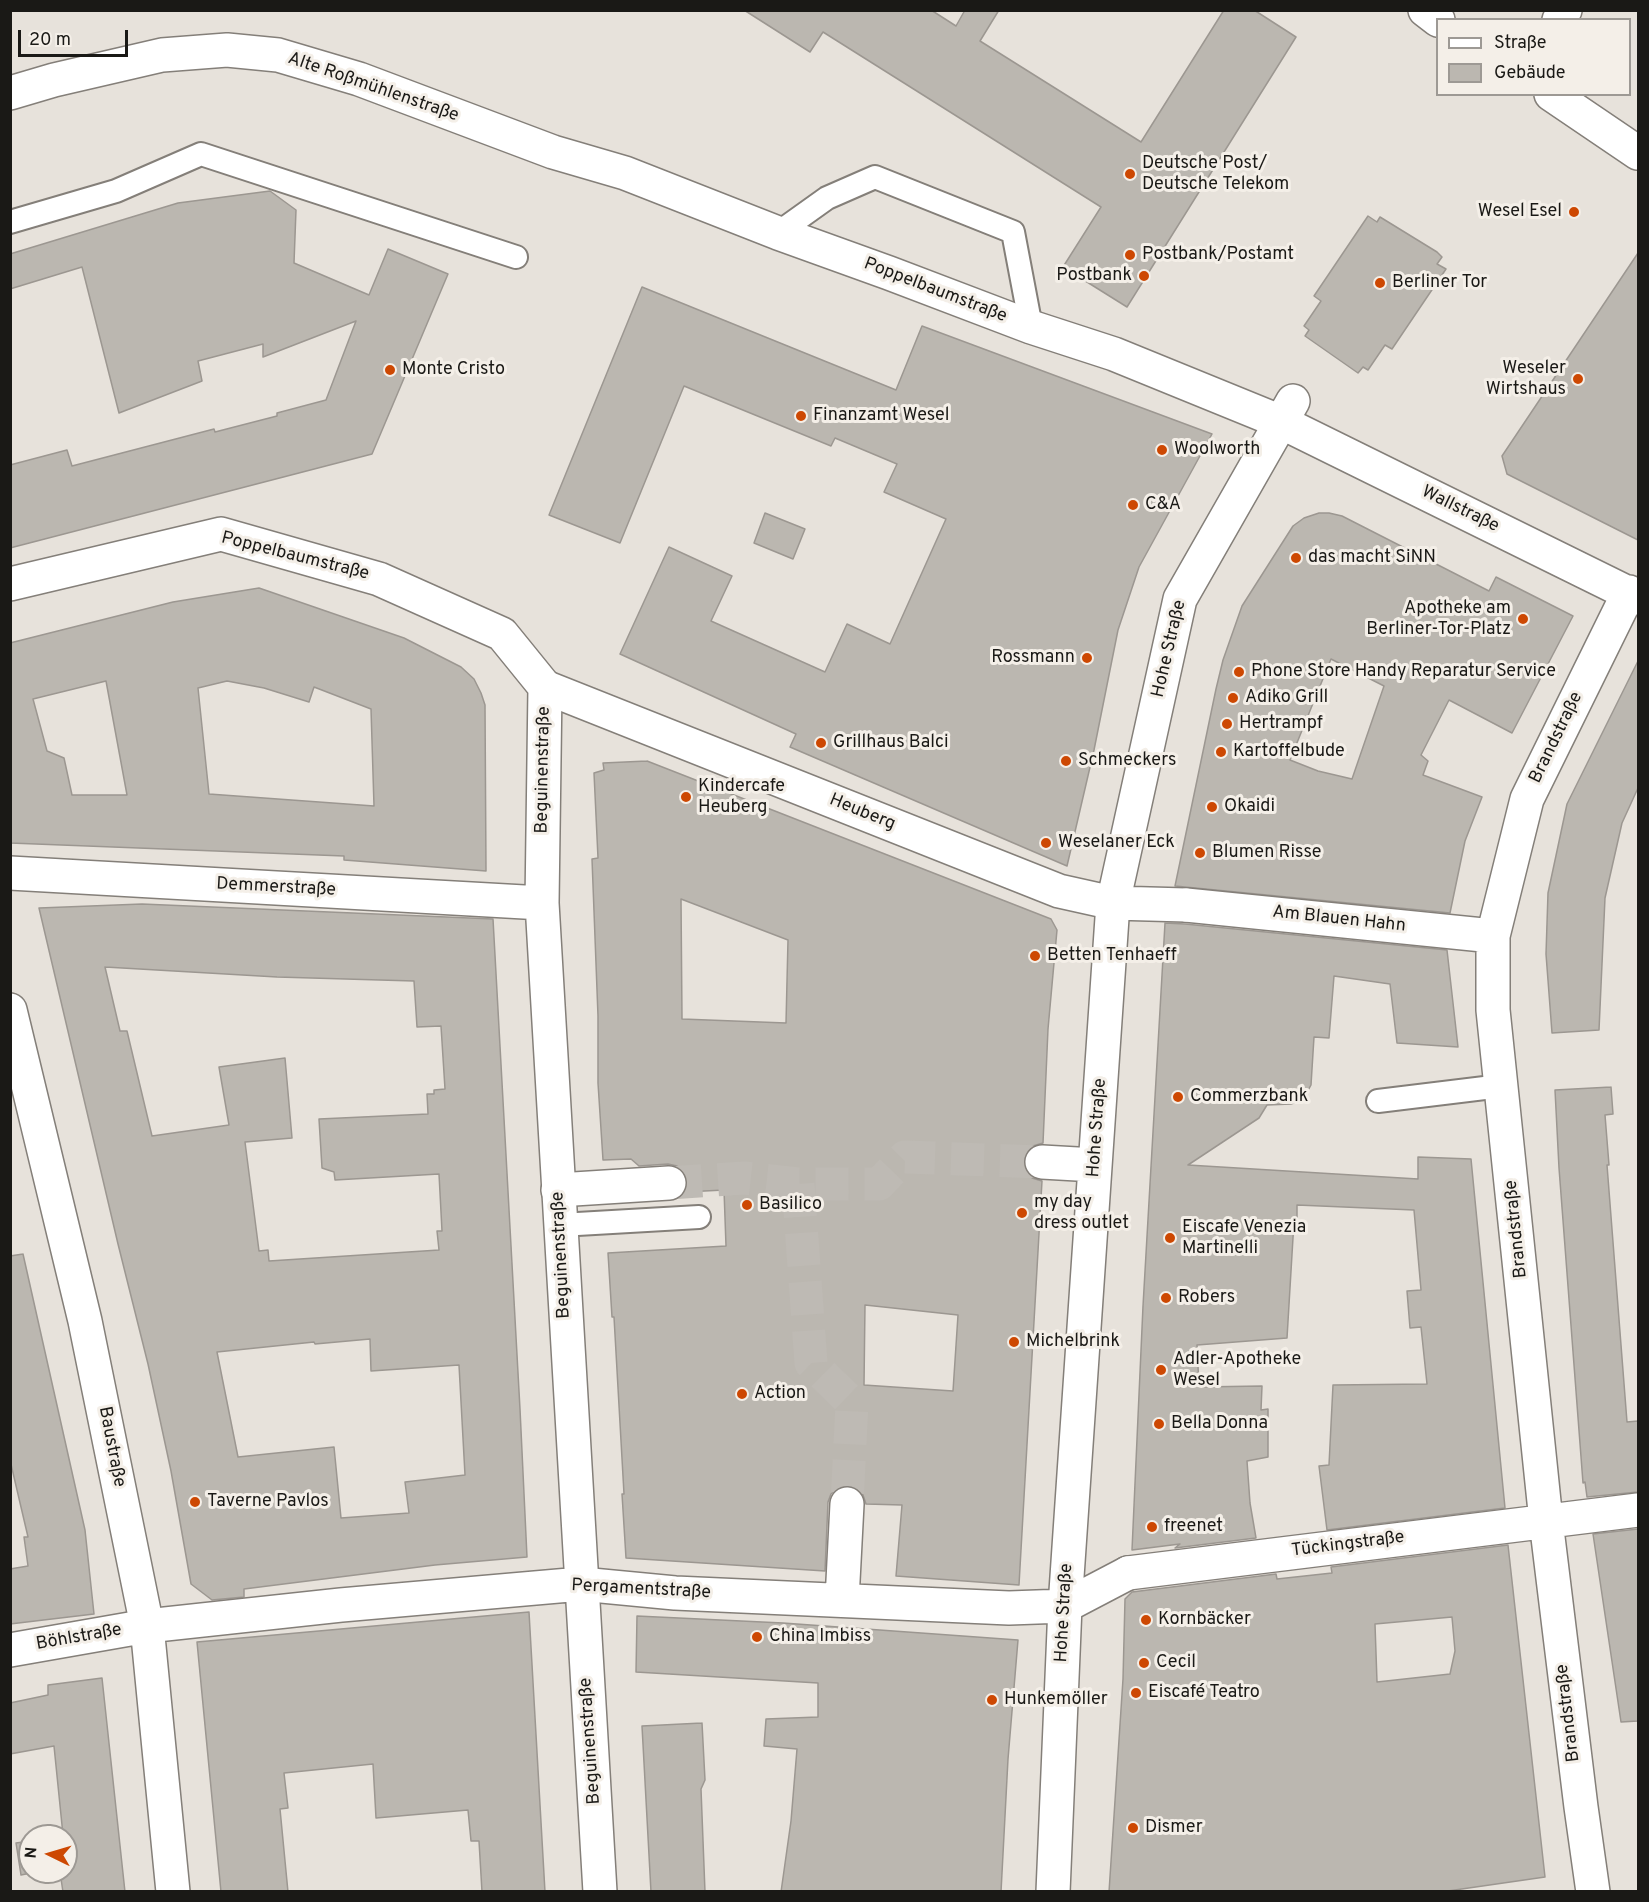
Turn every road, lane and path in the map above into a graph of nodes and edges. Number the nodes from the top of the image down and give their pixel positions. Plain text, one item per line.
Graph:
1 (10, 93) edge
2 (1554, 96) edge
3 (1638, 153) edge
4 (589, 162) joint
5 (10, 222) edge
6 (778, 233) junction
7 (516, 257) dead end
8 (1031, 327) junction
9 (1287, 411) junction
10 (10, 584) edge
11 (1634, 595) edge
12 (502, 634) joint
13 (545, 687) junction
14 (10, 873) edge
15 (542, 903) junction
16 (1113, 903) junction
17 (1186, 905) joint
18 (1493, 936) junction
19 (10, 1010) edge
20 (1501, 1086) junction
21 (1378, 1101) dead end
22 (1042, 1162) tunnel mouth
23 (1095, 1165) junction
24 (669, 1183) tunnel mouth
25 (558, 1191) junction
26 (699, 1217) dead end
27 (560, 1225) junction
28 (847, 1504) tunnel mouth
29 (1638, 1510) edge
30 (1546, 1521) junction
31 (581, 1584) junction
32 (842, 1600) junction
33 (1065, 1606) junction
34 (147, 1626) junction
35 (10, 1650) edge
36 (173, 1892) edge
37 (600, 1892) edge
38 (1053, 1892) edge
39 (1593, 1892) edge

1 - 4 street, Alte Roßmühlenstraße
2 - 3 street
4 - 6 street, Poppelbaumstraße
5 - 7 lane
6 - 8 street, Poppelbaumstraße
6 - 8 lane
8 - 9 street, Poppelbaumstraße
9 - 11 street, Wallstraße
9 - 16 street, Hohe Straße
10 - 12 street, Poppelbaumstraße
11 - 18 street, Brandstraße
12 - 13 street, Beguinenstraße
13 - 15 street, Beguinenstraße
13 - 16 street, Heuberg
14 - 15 street, Demmerstraße
15 - 25 street, Beguinenstraße
16 - 17 street, Heuberg
16 - 23 street, Hohe Straße
17 - 18 street, Am Blauen Hahn
18 - 20 street, Brandstraße
19 - 34 street, Baustraße
20 - 21 lane
20 - 30 street, Brandstraße
22 - 23 street
23 - 33 street, Hohe Straße
24 - 25 street
25 - 27 street, Beguinenstraße
26 - 27 lane
27 - 31 street, Beguinenstraße
28 - 32 street
29 - 30 street, Tückingstraße
30 - 33 street, Tückingstraße
30 - 39 street, Brandstraße
31 - 32 street, Pergamentstraße
31 - 34 street, Pergamentstraße
31 - 37 street, Beguinenstraße
32 - 33 street, Pergamentstraße
33 - 38 street, Hohe Straße
34 - 35 street, Böhlstraße
34 - 36 street, Baustraße

